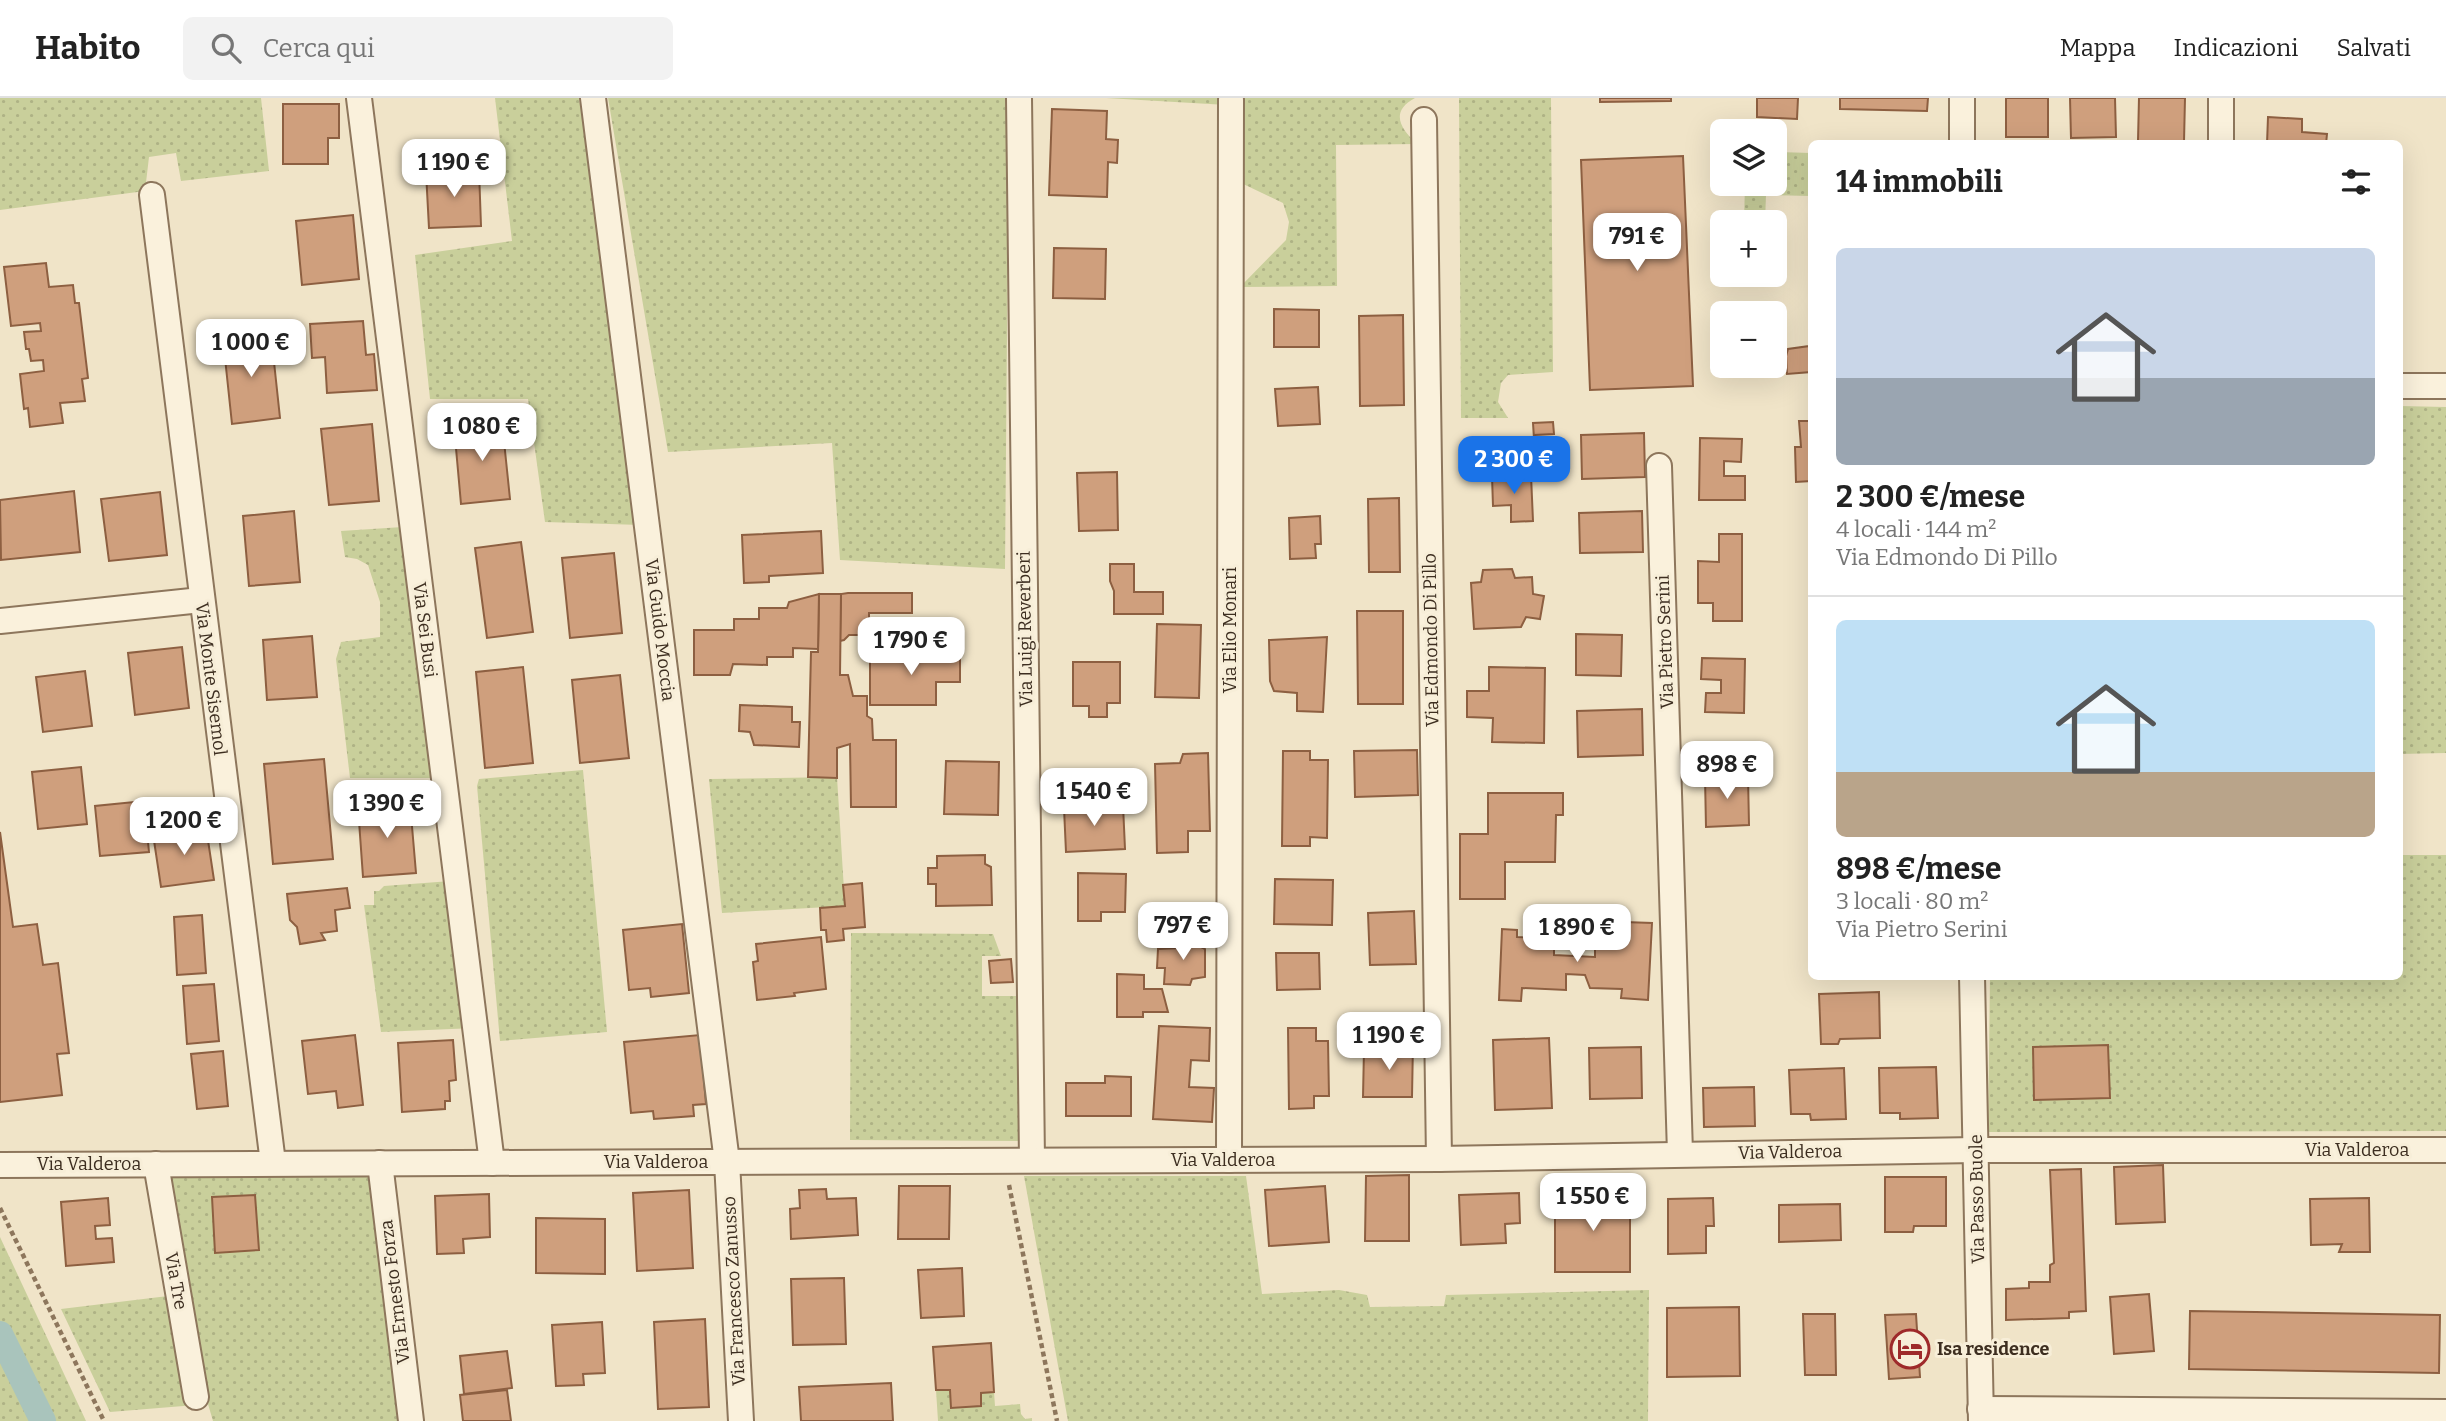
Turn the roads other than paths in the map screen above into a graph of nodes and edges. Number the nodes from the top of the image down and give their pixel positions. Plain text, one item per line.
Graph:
1 (359, 98) edge
2 (593, 98) edge
3 (1019, 98) edge
4 (1962, 98) edge
5 (2221, 98) edge
6 (1231, 100) dead end
7 (1424, 120) dead end
8 (1962, 140) edge
9 (2221, 140) edge
10 (152, 195) dead end
11 (2403, 386) edge
12 (2446, 386) edge
13 (1659, 466) dead end
14 (201, 600) junction
15 (0, 621) edge
16 (1972, 980) edge
17 (1976, 1150) junction
18 (2446, 1150) edge
19 (1680, 1153) junction
20 (1439, 1159) junction
21 (1032, 1160) junction
22 (1229, 1160) junction
23 (727, 1162) junction
24 (273, 1163) junction
25 (380, 1163) junction
26 (492, 1163) junction
27 (156, 1164) junction
28 (0, 1165) edge
29 (196, 1397) dead end
30 (2446, 1412) edge
31 (1980, 1415) edge
32 (411, 1421) edge
33 (741, 1421) edge

1 - 26 street, Via Sei Busi
2 - 23 street, Via Guido Moccia
3 - 21 street, Via Luigi Reverberi
4 - 8 street
5 - 9 street
6 - 22 street, Via Elio Monari
7 - 20 street, Via Edmondo Di Pillo
10 - 14 street, Via Monte Sisemol
11 - 12 street
13 - 19 street, Via Pietro Serini
14 - 15 street
14 - 24 street, Via Monte Sisemol
16 - 17 street, Via Passo Buole
17 - 18 street, Via Valderoa
17 - 19 street, Via Valderoa
17 - 31 street, Via Passo Buole
19 - 20 street, Via Valderoa
20 - 22 street, Via Valderoa
21 - 22 street, Via Valderoa
21 - 23 street, Via Valderoa
23 - 26 street, Via Valderoa
23 - 33 street, Via Francesco Zanusso
24 - 25 street, Via Valderoa
24 - 27 street, Via Valderoa
25 - 26 street, Via Valderoa
25 - 32 street, Via Ernesto Forza
27 - 28 street, Via Valderoa
27 - 29 street, Via Tre
30 - 31 street

